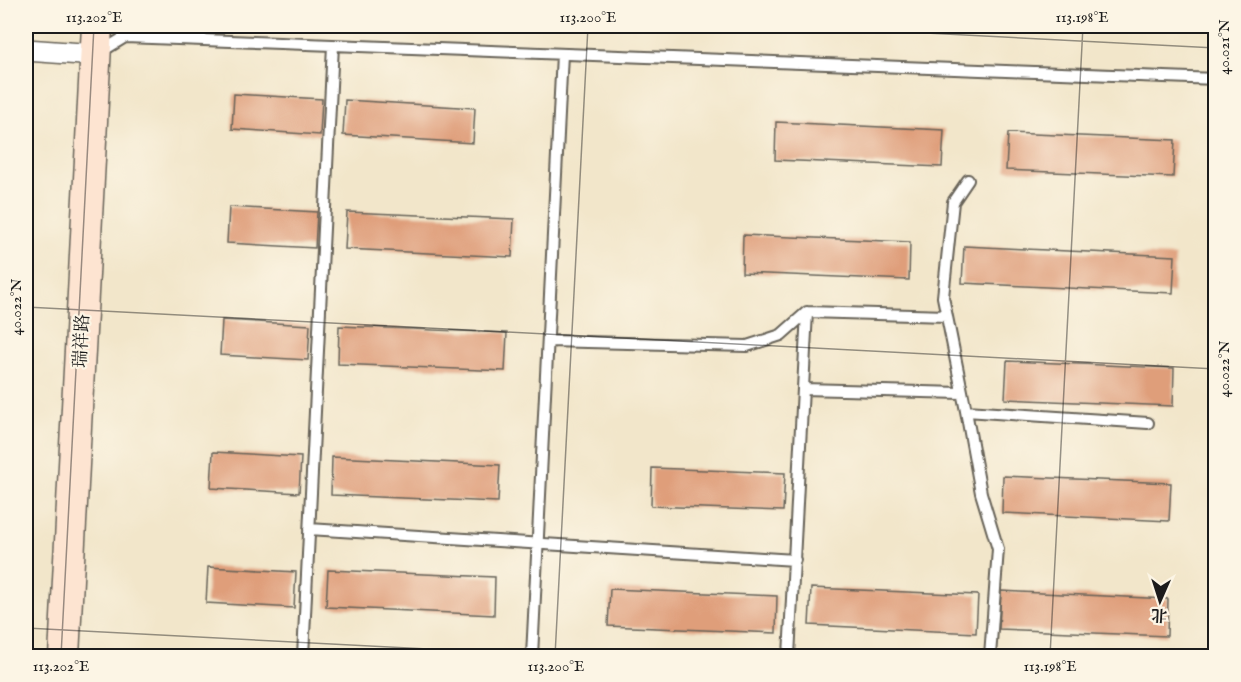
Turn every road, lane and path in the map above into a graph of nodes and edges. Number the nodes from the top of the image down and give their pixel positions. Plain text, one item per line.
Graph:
1 (97, 26) edge
2 (333, 45) junction
3 (26, 50) edge
4 (562, 54) junction
5 (96, 55) junction
6 (1215, 79) edge
7 (968, 180) dead end
8 (807, 312) junction
9 (947, 316) junction
10 (548, 341) junction
11 (803, 389) junction
12 (962, 393) junction
13 (966, 411) junction
14 (1148, 423) dead end
15 (309, 529) junction
16 (537, 543) junction
17 (795, 560) junction
18 (64, 657) edge
19 (303, 657) edge
20 (532, 657) edge
21 (789, 657) edge
22 (990, 657) edge

1 - 5 street, 瑞祥路
2 - 4 lane
2 - 5 lane
2 - 15 lane
3 - 5 street
4 - 6 lane
4 - 10 lane
5 - 18 street, 瑞祥路
7 - 9 lane
8 - 9 lane
8 - 10 lane
8 - 11 lane
9 - 12 lane
10 - 16 lane
11 - 12 lane
11 - 17 lane
12 - 13 lane
13 - 14 lane
13 - 22 lane
15 - 16 lane
15 - 19 lane
16 - 17 lane
16 - 20 lane
17 - 21 lane

